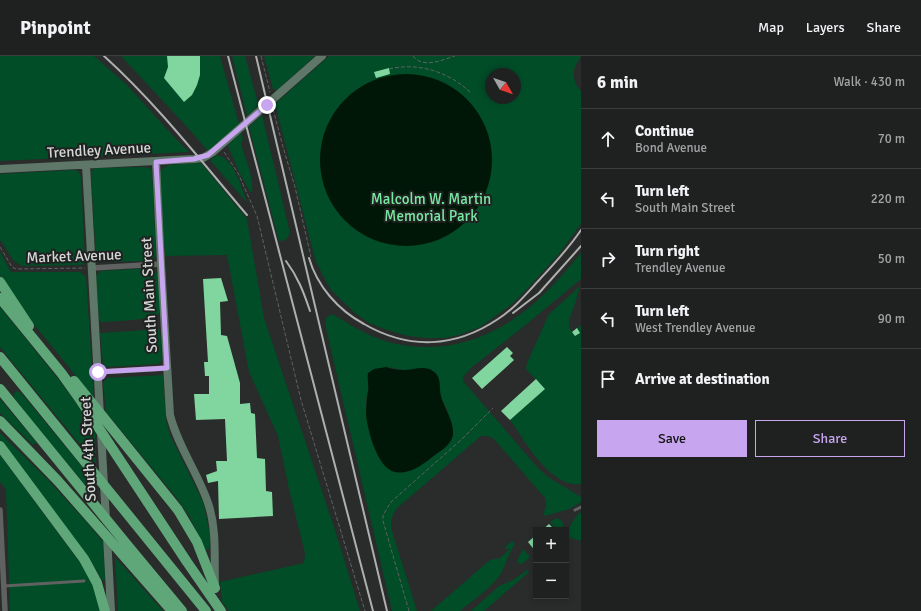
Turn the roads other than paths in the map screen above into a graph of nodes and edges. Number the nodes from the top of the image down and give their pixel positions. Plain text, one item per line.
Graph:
1 (322, 56) edge
2 (156, 162) junction
3 (86, 165) junction
4 (0, 169) edge
5 (161, 264) junction
6 (92, 268) junction
7 (0, 282) edge
8 (0, 298) edge
9 (17, 314) junction
10 (0, 357) edge
11 (167, 368) junction
12 (98, 372) junction
13 (62, 374) junction
14 (0, 389) edge
15 (0, 421) edge
16 (0, 446) edge
17 (581, 507) edge
18 (0, 510) edge
19 (576, 510) dead end
20 (84, 581) dead end
21 (4, 586) junction
22 (215, 588) junction
23 (4, 611) edge
24 (105, 611) edge
25 (111, 611) edge
26 (172, 611) edge
27 (182, 611) edge
28 (206, 611) edge
29 (216, 611) edge
30 (221, 611) edge

1 - 2 street, Trendley Avenue
2 - 3 street, Trendley Avenue
2 - 5 street, South Main Street
3 - 4 street, Trendley Avenue
3 - 6 street, South 4th Street
5 - 6 street, Market Avenue
5 - 11 street, South Main Street
6 - 12 street, South 4th Street
7 - 9 highway
8 - 9 highway
9 - 13 highway
10 - 28 highway
11 - 12 street
11 - 22 street, South Main Street
12 - 25 street, South 4th Street
13 - 22 highway
13 - 30 highway
14 - 27 highway
15 - 26 highway
16 - 24 highway
17 - 19 lane
18 - 21 street
20 - 21 lane
21 - 23 street
22 - 29 street, South Main Street

